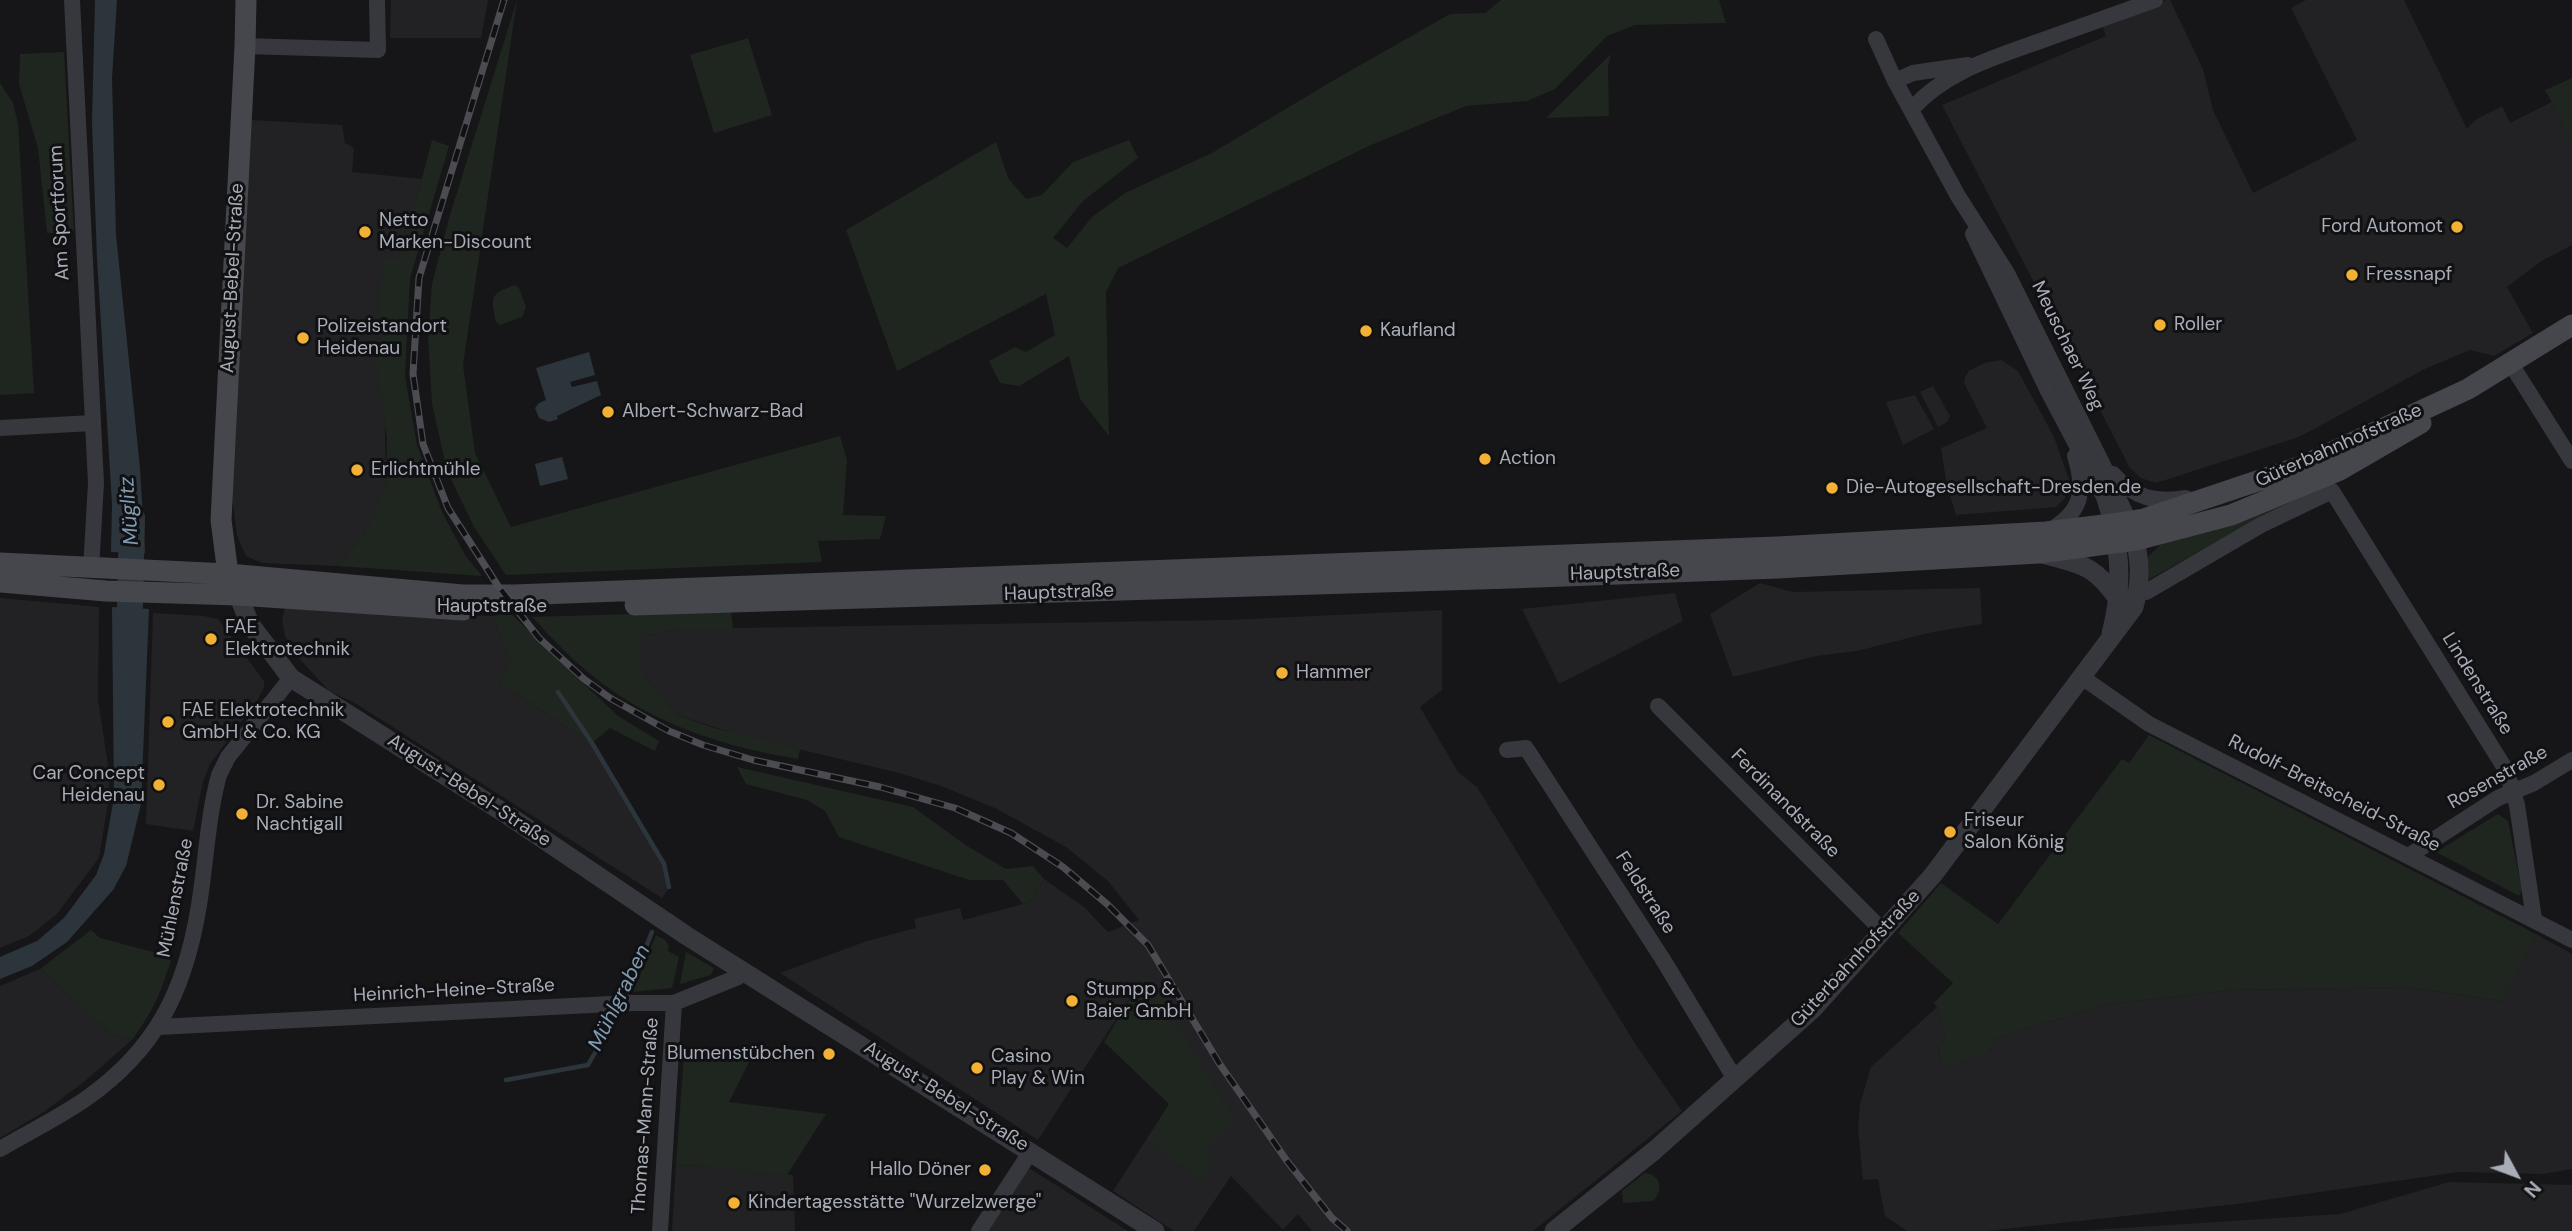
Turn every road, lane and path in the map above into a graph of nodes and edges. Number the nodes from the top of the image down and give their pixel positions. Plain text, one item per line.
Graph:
1 (72, 0) edge
2 (246, 0) edge
3 (377, 0) edge
4 (2155, 0) edge
5 (1876, 39) dead end
6 (245, 46) junction
7 (1978, 64) junction
8 (1895, 81) junction
9 (1911, 110) junction
10 (1958, 196) junction
11 (2572, 326) edge
12 (2511, 363) junction
13 (2468, 388) junction
14 (93, 423) junction
15 (2065, 423) junction
16 (0, 428) edge
17 (2101, 461) junction
18 (2572, 461) edge
19 (2243, 487) junction
20 (2332, 491) joint
21 (2123, 532) junction
22 (2042, 543) junction
23 (0, 563) edge
24 (99, 568) junction
25 (228, 574) junction
26 (0, 582) edge
27 (2138, 592) junction
28 (238, 595) junction
29 (2118, 599) junction
30 (2109, 641) junction
31 (291, 678) junction
32 (2082, 678) junction
33 (1658, 706) dead end
34 (1507, 750) dead end
35 (2572, 760) edge
36 (2514, 790) junction
37 (2410, 855) junction
38 (2534, 919) junction
39 (1883, 931) junction
40 (2572, 940) edge
41 (742, 970) junction
42 (674, 1003) junction
43 (158, 1027) junction
44 (1735, 1079) junction
45 (0, 1149) edge
46 (1031, 1151) junction
47 (660, 1231) edge
48 (979, 1231) edge
49 (1155, 1231) edge
50 (1554, 1231) edge

1 - 14 street, Am Sportforum
2 - 6 main road, August-Bebel-Straße
3 - 6 street
4 - 7 street
5 - 8 street, Meuschaer Weg
6 - 25 main road, August-Bebel-Straße
7 - 8 street
7 - 9 street
8 - 9 street, Meuschaer Weg
9 - 10 street, Meuschaer Weg
10 - 15 street, Meuschaer Weg
10 - 17 street, Meuschaer Weg
11 - 12 main road, Güterbahnhofstraße
12 - 13 main road, Güterbahnhofstraße
12 - 18 street
13 - 19 main road, Güterbahnhofstraße
13 - 21 main road, Güterbahnhofstraße
14 - 16 street
14 - 24 street, Am Sportforum
15 - 21 street, Meuschaer Weg
15 - 22 street
17 - 19 street
17 - 21 street, Meuschaer Weg
19 - 21 main road, Güterbahnhofstraße
20 - 27 street, Güterbahnhofstraße
20 - 36 street, Lindenstraße
21 - 22 main road, Hauptstraße
21 - 27 street, Güterbahnhofstraße
21 - 29 street, Güterbahnhofstraße
22 - 25 main road, Hauptstraße
22 - 28 main road, Hauptstraße
22 - 29 street
23 - 24 main road, Hauptstraße
24 - 25 main road, Hauptstraße
25 - 28 main road, August-Bebel-Straße
26 - 28 main road, Hauptstraße
27 - 30 street, Güterbahnhofstraße
28 - 31 street, August-Bebel-Straße
29 - 30 street, Güterbahnhofstraße
30 - 32 street, Güterbahnhofstraße
31 - 41 street, August-Bebel-Straße
31 - 43 street, Mühlenstraße
32 - 37 street, Rudolf-Breitscheid-Straße
32 - 39 street, Güterbahnhofstraße
33 - 39 street, Ferdinandstraße
34 - 44 street, Feldstraße
35 - 36 street, Rosenstraße
36 - 37 street, Rosenstraße
36 - 38 street, Lindenstraße
37 - 38 street, Rudolf-Breitscheid-Straße
38 - 40 street, Rudolf-Breitscheid-Straße
39 - 44 street, Güterbahnhofstraße
41 - 42 street, Heinrich-Heine-Straße
41 - 46 street, August-Bebel-Straße
42 - 43 street, Heinrich-Heine-Straße
42 - 47 street, Thomas-Mann-Straße
43 - 45 street, Mühlenstraße
44 - 50 street, Güterbahnhofstraße
46 - 48 street
46 - 49 street, August-Bebel-Straße

